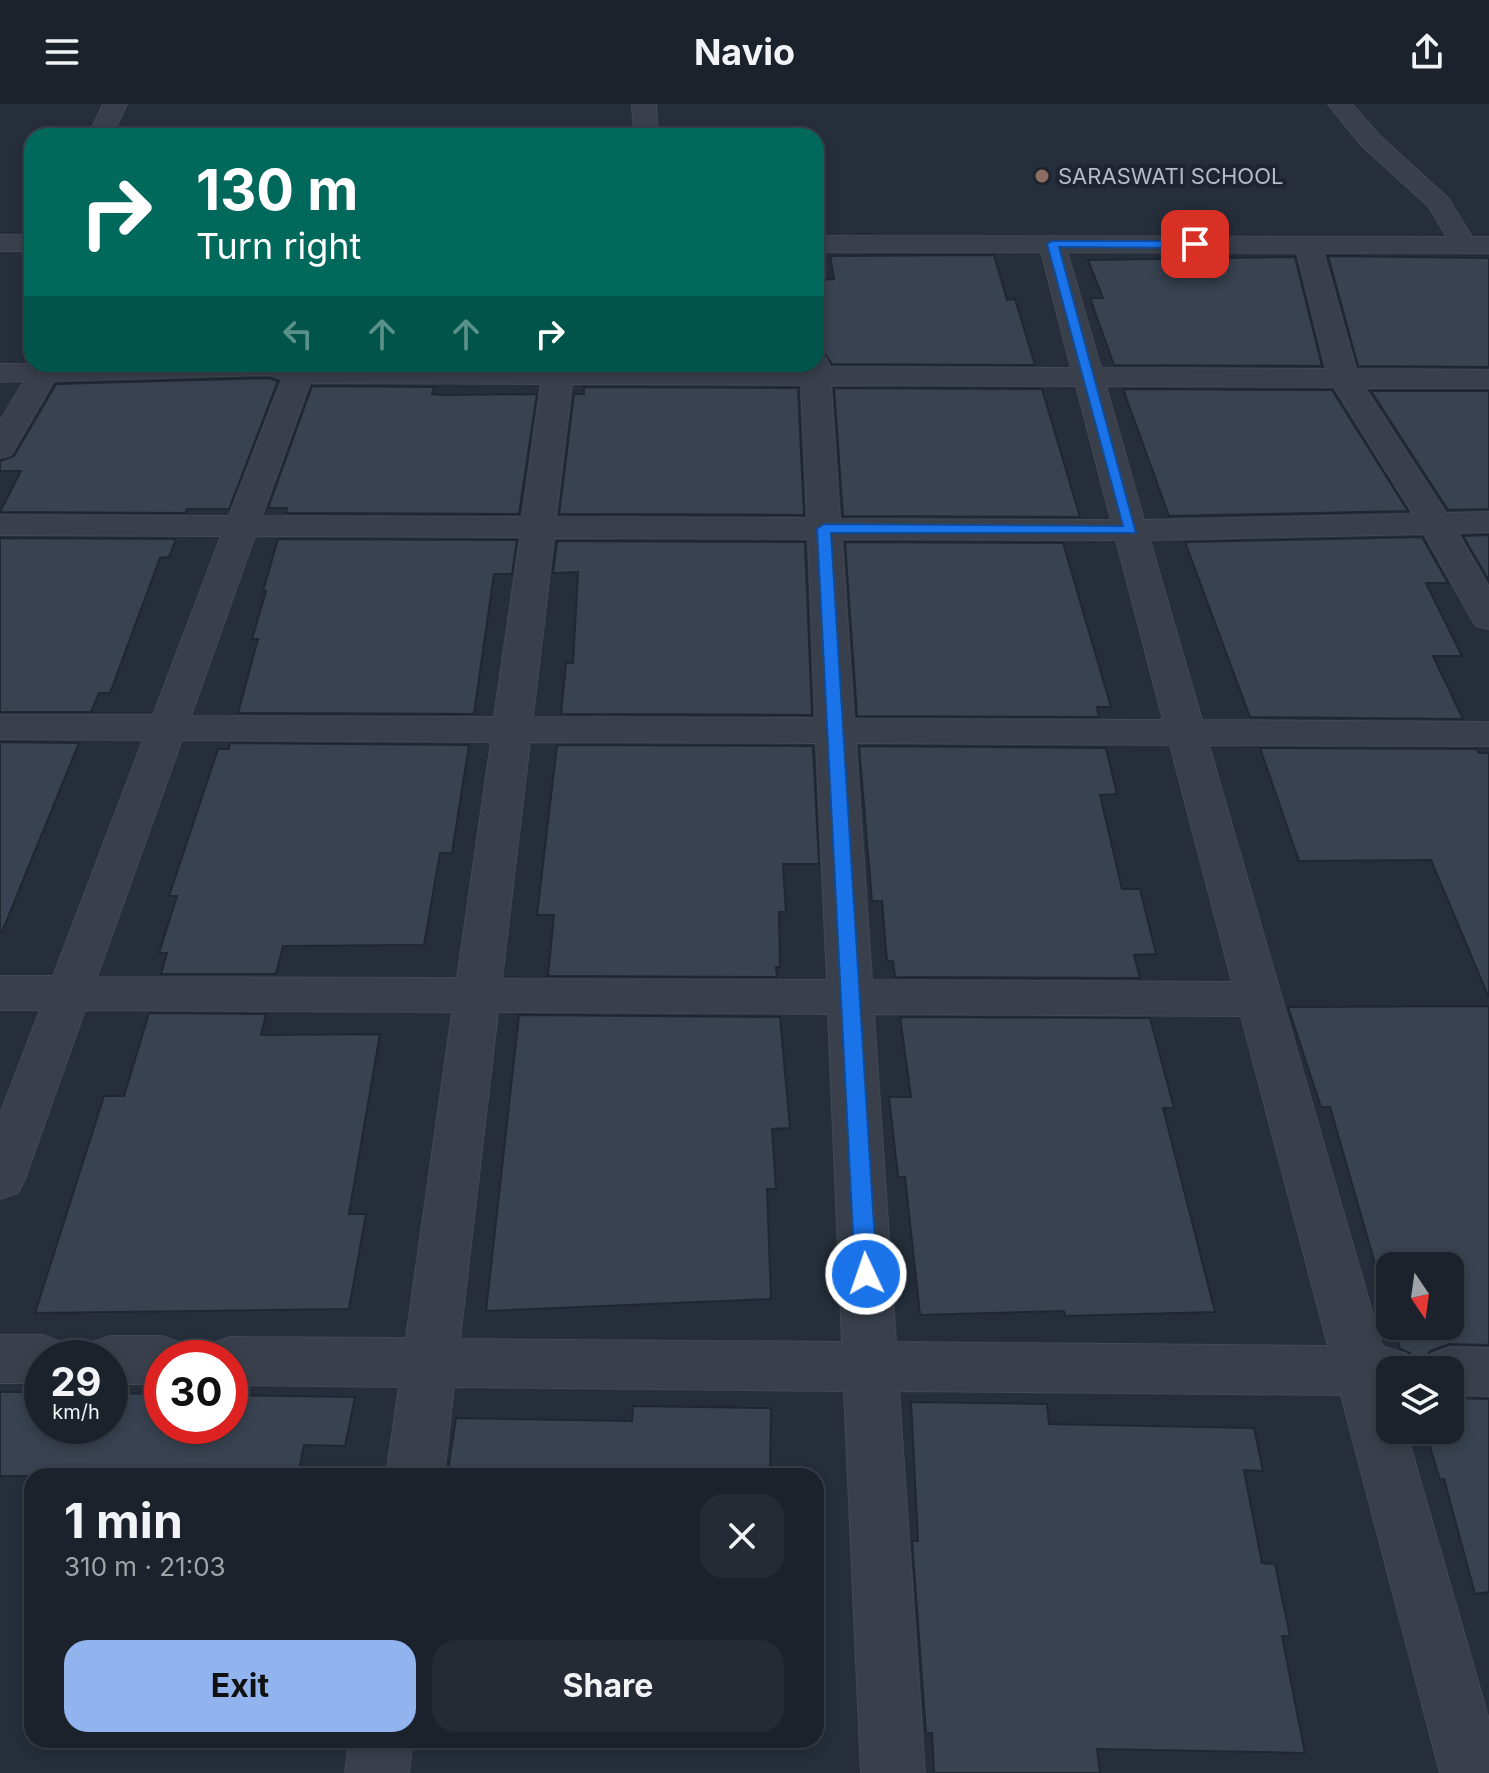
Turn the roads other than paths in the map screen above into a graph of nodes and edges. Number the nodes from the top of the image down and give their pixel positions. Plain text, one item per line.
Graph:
1 (115, 104) edge
2 (644, 104) edge
3 (1340, 104) edge
4 (104, 128) edge
5 (646, 128) edge
6 (0, 243) edge
7 (24, 243) edge
8 (824, 244) edge
9 (1052, 244) junction
10 (1308, 244) junction
11 (1476, 245) edge
12 (824, 370) edge
13 (24, 371) edge
14 (44, 372) edge
15 (299, 372) edge
16 (559, 372) edge
17 (816, 372) edge
18 (0, 373) edge
19 (1089, 377) junction
20 (1343, 377) junction
21 (1489, 379) edge
22 (0, 448) edge
23 (1434, 521) junction
24 (1489, 522) edge
25 (0, 525) edge
26 (242, 526) junction
27 (538, 528) junction
28 (824, 529) junction
29 (1131, 530) junction
30 (1489, 618) edge
31 (0, 727) edge
32 (167, 728) junction
33 (512, 729) junction
34 (835, 731) junction
35 (1186, 732) junction
36 (1489, 734) edge
37 (0, 993) edge
38 (68, 994) junction
39 (478, 995) junction
40 (850, 997) junction
41 (1259, 999) junction
42 (0, 1179) edge
43 (0, 1359) edge
44 (24, 1359) edge
45 (248, 1361) edge
46 (429, 1363) junction
47 (871, 1366) junction
48 (1376, 1371) edge
49 (1464, 1371) edge
50 (1489, 1372) edge
51 (1393, 1444) edge
52 (416, 1468) edge
53 (380, 1748) edge
54 (377, 1773) edge
55 (893, 1773) edge
56 (1472, 1773) edge

1 - 4 street
2 - 5 street
3 - 11 street
6 - 7 street
8 - 9 street
9 - 10 street
9 - 19 street
10 - 11 street
10 - 20 street
12 - 19 street
13 - 18 street
14 - 22 street
15 - 26 street
16 - 27 street
17 - 28 street
19 - 20 street
19 - 29 street
20 - 21 street
20 - 23 street
23 - 24 street
23 - 29 street
23 - 30 street
25 - 26 street
26 - 27 street
26 - 32 street
27 - 28 street
27 - 33 street
28 - 29 street
28 - 34 street
29 - 35 street
31 - 32 street
32 - 33 street
32 - 38 street
33 - 34 street
33 - 39 street
34 - 35 street
34 - 40 street
35 - 36 street
35 - 41 street
37 - 38 street
38 - 39 street
38 - 42 street
39 - 40 street
39 - 46 street
40 - 41 street
40 - 47 street
41 - 48 street
43 - 44 street
45 - 46 street
46 - 47 street
46 - 52 street
47 - 48 street
47 - 55 street
49 - 50 street
51 - 56 street
53 - 54 street

